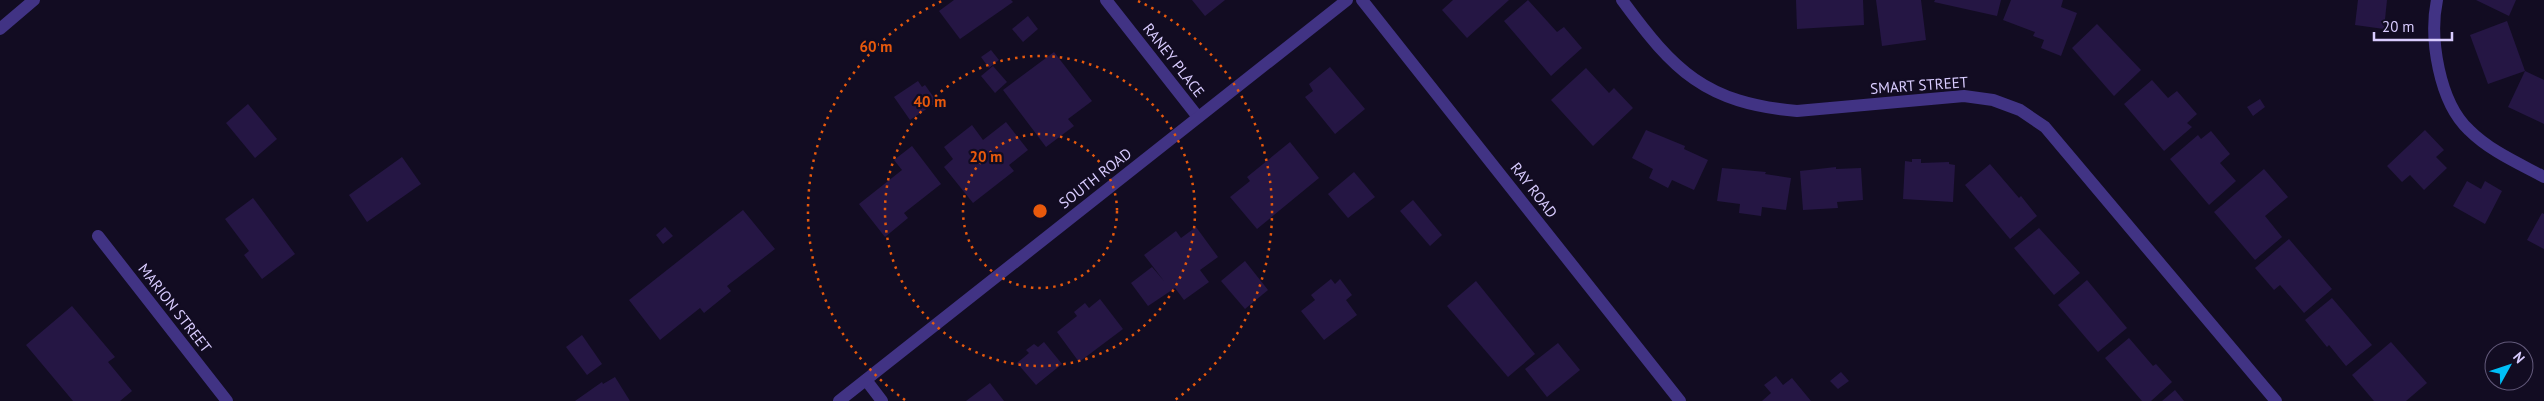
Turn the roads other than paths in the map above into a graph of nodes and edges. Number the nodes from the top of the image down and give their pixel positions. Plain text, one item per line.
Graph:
1 (34, 0) edge
2 (1106, 0) edge
3 (1347, 0) edge
4 (1362, 0) edge
5 (1622, 0) edge
6 (2436, 0) edge
7 (0, 29) edge
8 (1198, 117) junction
9 (2544, 177) edge
10 (98, 236) dead end
11 (866, 380) junction
12 (227, 401) edge
13 (840, 401) edge
14 (882, 401) edge
15 (1680, 401) edge
16 (2276, 401) edge

1 - 7 street
2 - 8 street, RANEY PLACE
3 - 8 street, SOUTH ROAD
4 - 15 street, RAY ROAD
5 - 16 street, SMART STREET
6 - 9 street
8 - 11 street, SOUTH ROAD
10 - 12 street, MARION STREET
11 - 13 street, SOUTH ROAD
11 - 14 street

